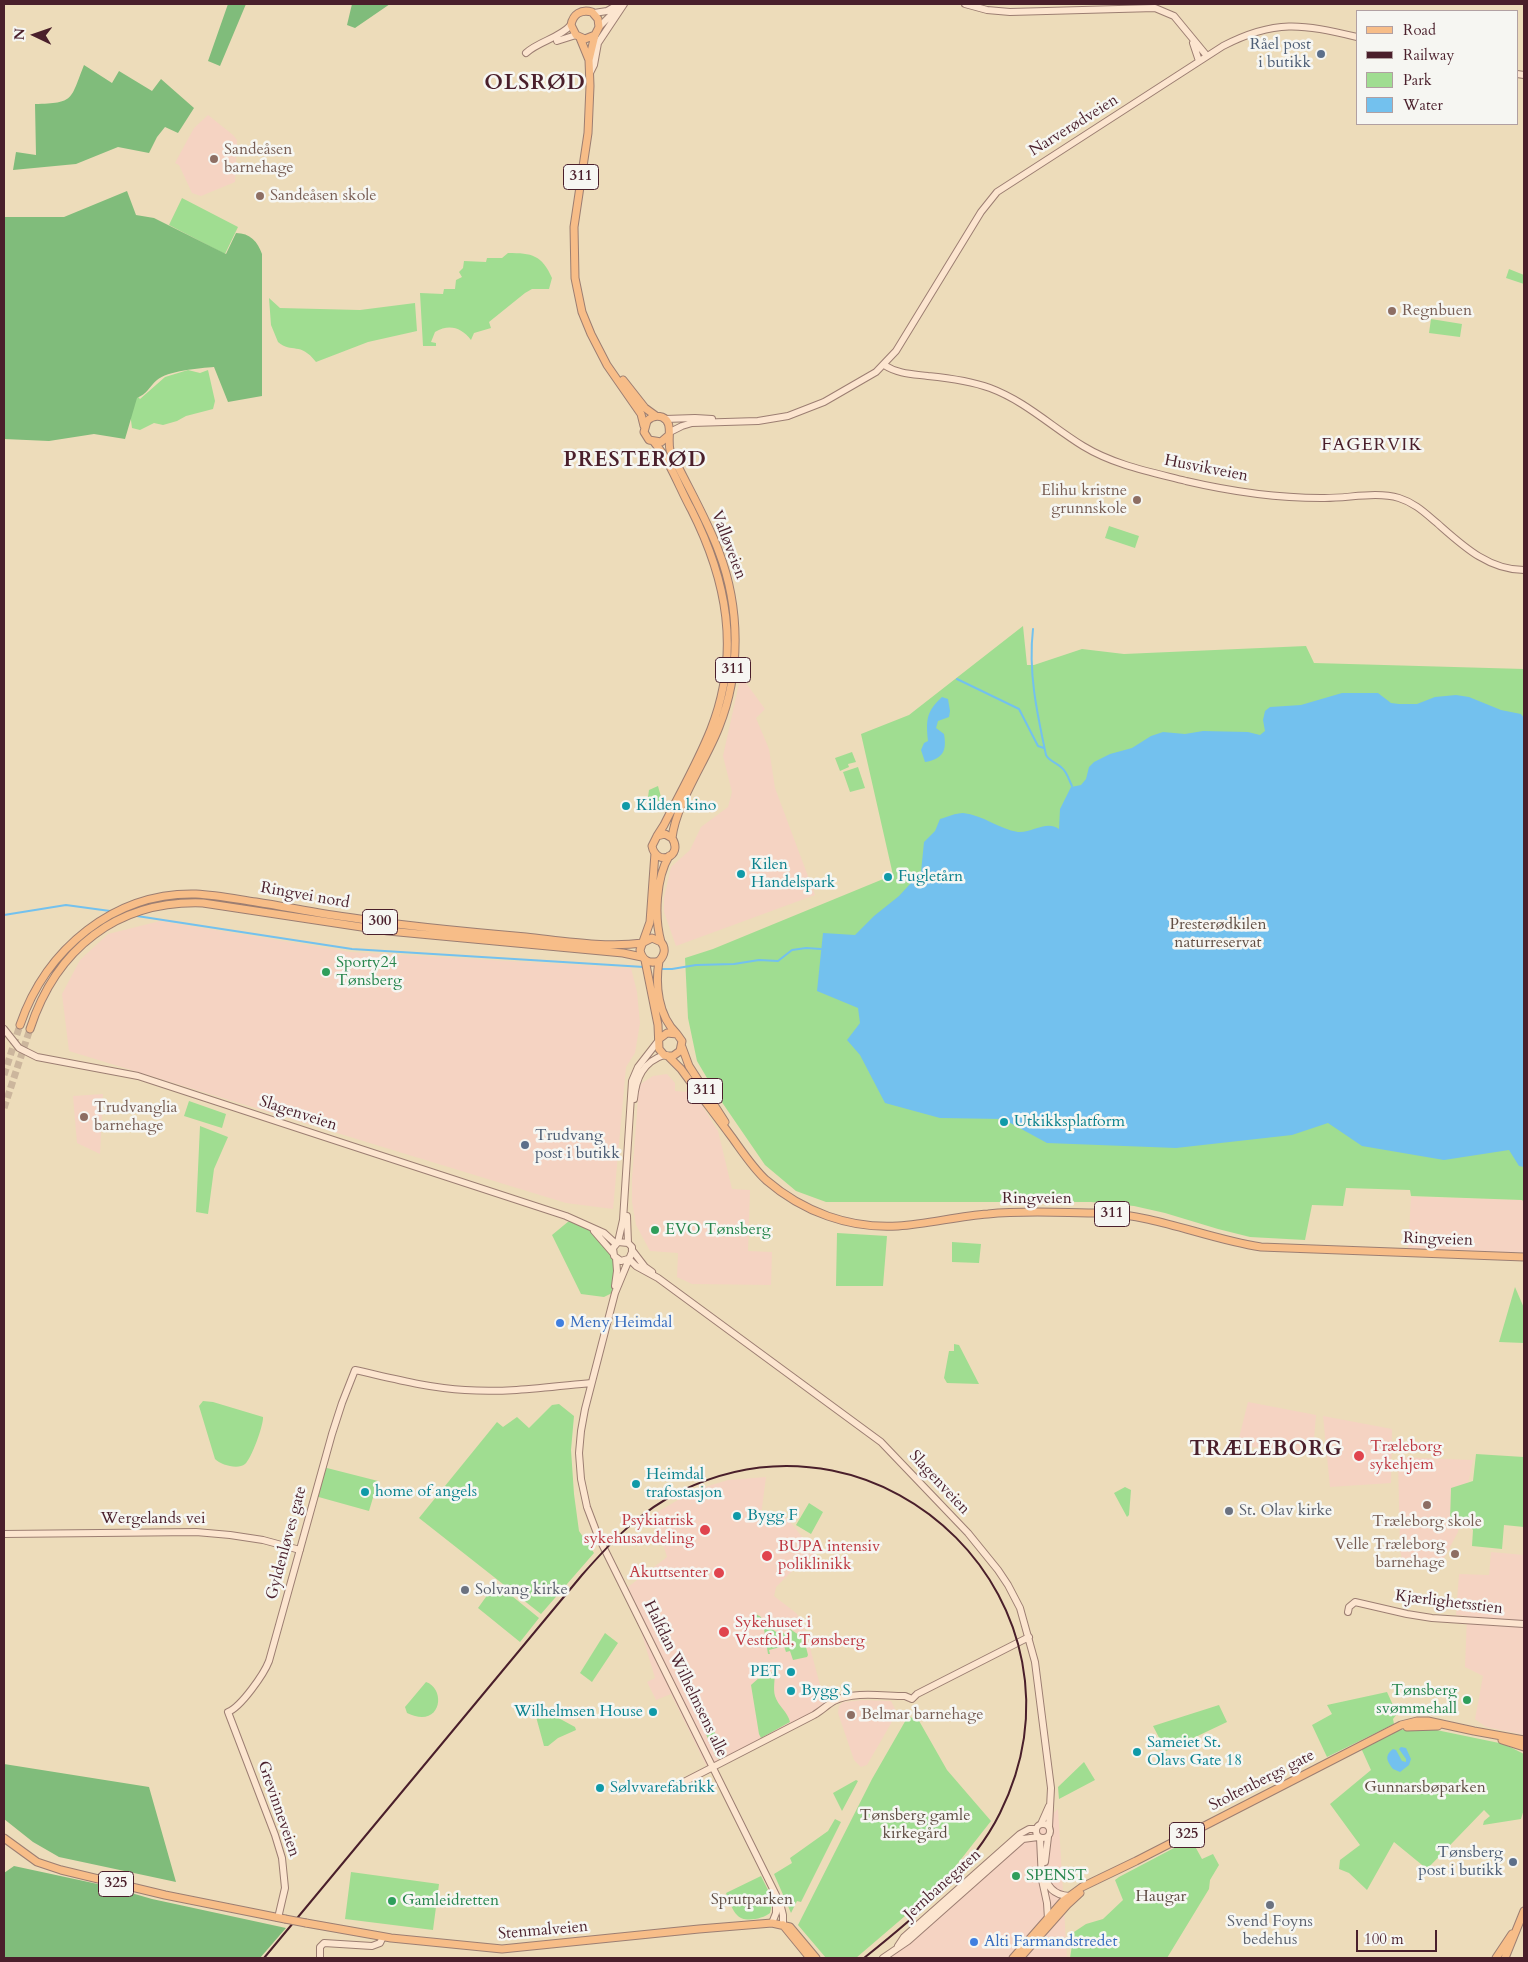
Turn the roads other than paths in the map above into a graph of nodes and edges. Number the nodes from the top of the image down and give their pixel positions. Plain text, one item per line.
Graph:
1 (576, 4) edge
2 (584, 4) edge
3 (622, 4) edge
4 (965, 4) edge
5 (591, 12) junction
6 (576, 14) junction
7 (571, 25) junction
8 (599, 27) junction
9 (595, 35) junction
10 (578, 36) junction
11 (1356, 38) edge
12 (1192, 39) junction
13 (1207, 56) junction
14 (589, 60) junction
15 (1199, 61) junction
16 (590, 73) junction
17 (602, 354) junction
18 (884, 365) junction
19 (656, 416) junction
20 (665, 419) junction
21 (720, 421) junction
22 (644, 426) junction
23 (669, 434) junction
24 (654, 442) junction
25 (1524, 570) edge
26 (657, 836) junction
27 (672, 838) junction
28 (654, 853) junction
29 (669, 856) junction
30 (644, 942) junction
31 (660, 942) junction
32 (645, 963) junction
33 (658, 966) junction
34 (20, 1025) tunnel mouth
35 (4, 1029) edge
36 (30, 1029) tunnel mouth
37 (677, 1034) junction
38 (659, 1040) junction
39 (682, 1047) junction
40 (666, 1056) junction
41 (730, 1134) junction
42 (590, 1226) junction
43 (617, 1243) junction
44 (628, 1243) junction
45 (632, 1250) junction
46 (614, 1256) junction
47 (1524, 1257) edge
48 (628, 1259) junction
49 (658, 1278) junction
50 (615, 1293) junction
51 (591, 1384) junction
52 (4, 1534) edge
53 (300, 1550) junction
54 (1348, 1612) dead end
55 (1524, 1624) edge
56 (1029, 1637) junction
57 (228, 1712) joint
58 (1478, 1732) junction
59 (1524, 1740) edge
60 (1524, 1747) edge
61 (714, 1767) junction
62 (678, 1787) dead end
63 (1051, 1803) junction
64 (1038, 1826) junction
65 (1049, 1827) junction
66 (1039, 1837) junction
67 (1048, 1837) junction
68 (4, 1838) edge
69 (1097, 1881) junction
70 (1052, 1891) junction
71 (1069, 1896) junction
72 (776, 1898) junction
73 (1046, 1898) junction
74 (1059, 1909) junction
75 (1524, 1911) edge
76 (281, 1919) junction
77 (1048, 1919) junction
78 (772, 1923) junction
79 (784, 1925) junction
80 (1518, 1925) junction
81 (383, 1937) junction
82 (895, 1950) junction
83 (320, 1958) edge
84 (810, 1958) edge
85 (816, 1958) edge
86 (883, 1958) edge
87 (1013, 1958) edge
88 (1020, 1958) edge
89 (1496, 1958) edge
90 (1505, 1958) edge

1 - 6 main road
2 - 5 main road
3 - 5 main road
3 - 8 main road
3 - 16 main road
4 - 12 main road
5 - 6 main road
5 - 8 main road
6 - 7 main road
7 - 10 main road, 311
7 - 10 main road
8 - 9 main road, 311
9 - 10 main road
9 - 14 main road, 311
10 - 14 main road, 311
11 - 13 main road, Narverødveien
12 - 13 main road
12 - 15 main road
13 - 15 main road, Narverødveien
14 - 16 main road, 311
15 - 18 main road, Narverødveien
16 - 17 main road, 311
17 - 19 main road, 311
17 - 22 main road, 311
18 - 21 main road, Narverødveien
18 - 25 main road, Husvikveien
19 - 20 main road, 311
19 - 22 main road
20 - 21 main road
20 - 23 main road, 311
21 - 23 main road
22 - 24 main road, 311
23 - 24 main road
23 - 27 main road, Valløveien / 311
24 - 26 main road, Valløveien / 311
26 - 27 main road
26 - 28 main road, Valløveien / 311
27 - 29 main road, Valløveien / 311
28 - 29 main road
28 - 30 main road, Valløveien / 311
29 - 31 main road, Valløveien / 311
30 - 31 main road
30 - 32 main road, Valløveien / 311
30 - 34 main road, Ringvei nord / 300
31 - 33 main road, Valløveien / 311
32 - 33 main road
32 - 36 main road, Ringvei nord / 300
32 - 38 main road, Valløveien
33 - 37 main road, Valløveien / 311
35 - 42 main road, Slagenveien
37 - 38 main road
37 - 39 main road, Ringveien / 311
38 - 40 main road, Ringveien / 311
38 - 43 main road
39 - 40 main road
39 - 41 main road, Ringveien / 311
40 - 41 main road, Ringveien / 311
40 - 44 main road
41 - 47 main road, Ringveien / 311
42 - 43 main road, Slagenveien
42 - 46 main road, Slagenveien
43 - 44 main road
43 - 46 main road
44 - 45 main road
45 - 48 main road
45 - 49 main road, Slagenveien
46 - 48 main road
46 - 50 main road, Halfdan Wilhelmsens alle
48 - 49 main road, Slagenveien
48 - 50 main road, Halfdan Wilhelmsens alle
49 - 56 main road, Slagenveien
50 - 51 main road, Halfdan Wilhelmsens alle
51 - 53 main road, Gyldenløves gate
51 - 61 main road, Halfdan Wilhelmsens alle
52 - 53 main road, Wergelands vei
53 - 57 main road, Gyldenløves gate
54 - 55 main road, Kjærlighetsstien
56 - 61 main road
56 - 63 main road, Slagenveien
57 - 76 main road, Grevinneveien
58 - 59 main road, Stoltenbergs gate / 325
58 - 60 main road, Stoltenbergs gate / 325
58 - 69 main road, Stoltenbergs gate / 325
61 - 62 main road
61 - 72 main road, Halfdan Wilhelmsens alle
63 - 64 main road, Slagenveien
63 - 65 main road, Slagenveien
64 - 65 main road
64 - 66 main road
64 - 82 main road, Jernbanegaten
65 - 67 main road, Slagenveien
66 - 67 main road
66 - 73 main road
66 - 82 main road, Jernbanegaten
67 - 70 main road, Slagenveien
68 - 76 main road, 325
69 - 71 main road, Stoltenbergs gate / 325
69 - 74 main road, Stoltenbergs gate / 325
70 - 71 main road
70 - 74 main road, Slagenveien
71 - 74 main road, Stoltenbergs gate / 325
72 - 78 main road
72 - 79 main road, Halfdan Wilhelmsens alle
73 - 74 main road
73 - 77 main road
74 - 77 main road, Stoltenbergs gate / 325
74 - 88 main road, Stoltenbergs gate / 325
75 - 80 main road
76 - 81 main road, Stenmalveien / 325, bridge
77 - 87 main road, Stoltenbergs gate / 325
78 - 79 main road, Stenmalveien / 325
78 - 81 main road, Stenmalveien / 325
79 - 84 main road, Halfdan Wilhelmsens alle
79 - 85 main road
80 - 89 main road
80 - 90 main road
81 - 83 main road
82 - 86 main road, Jernbanegaten

